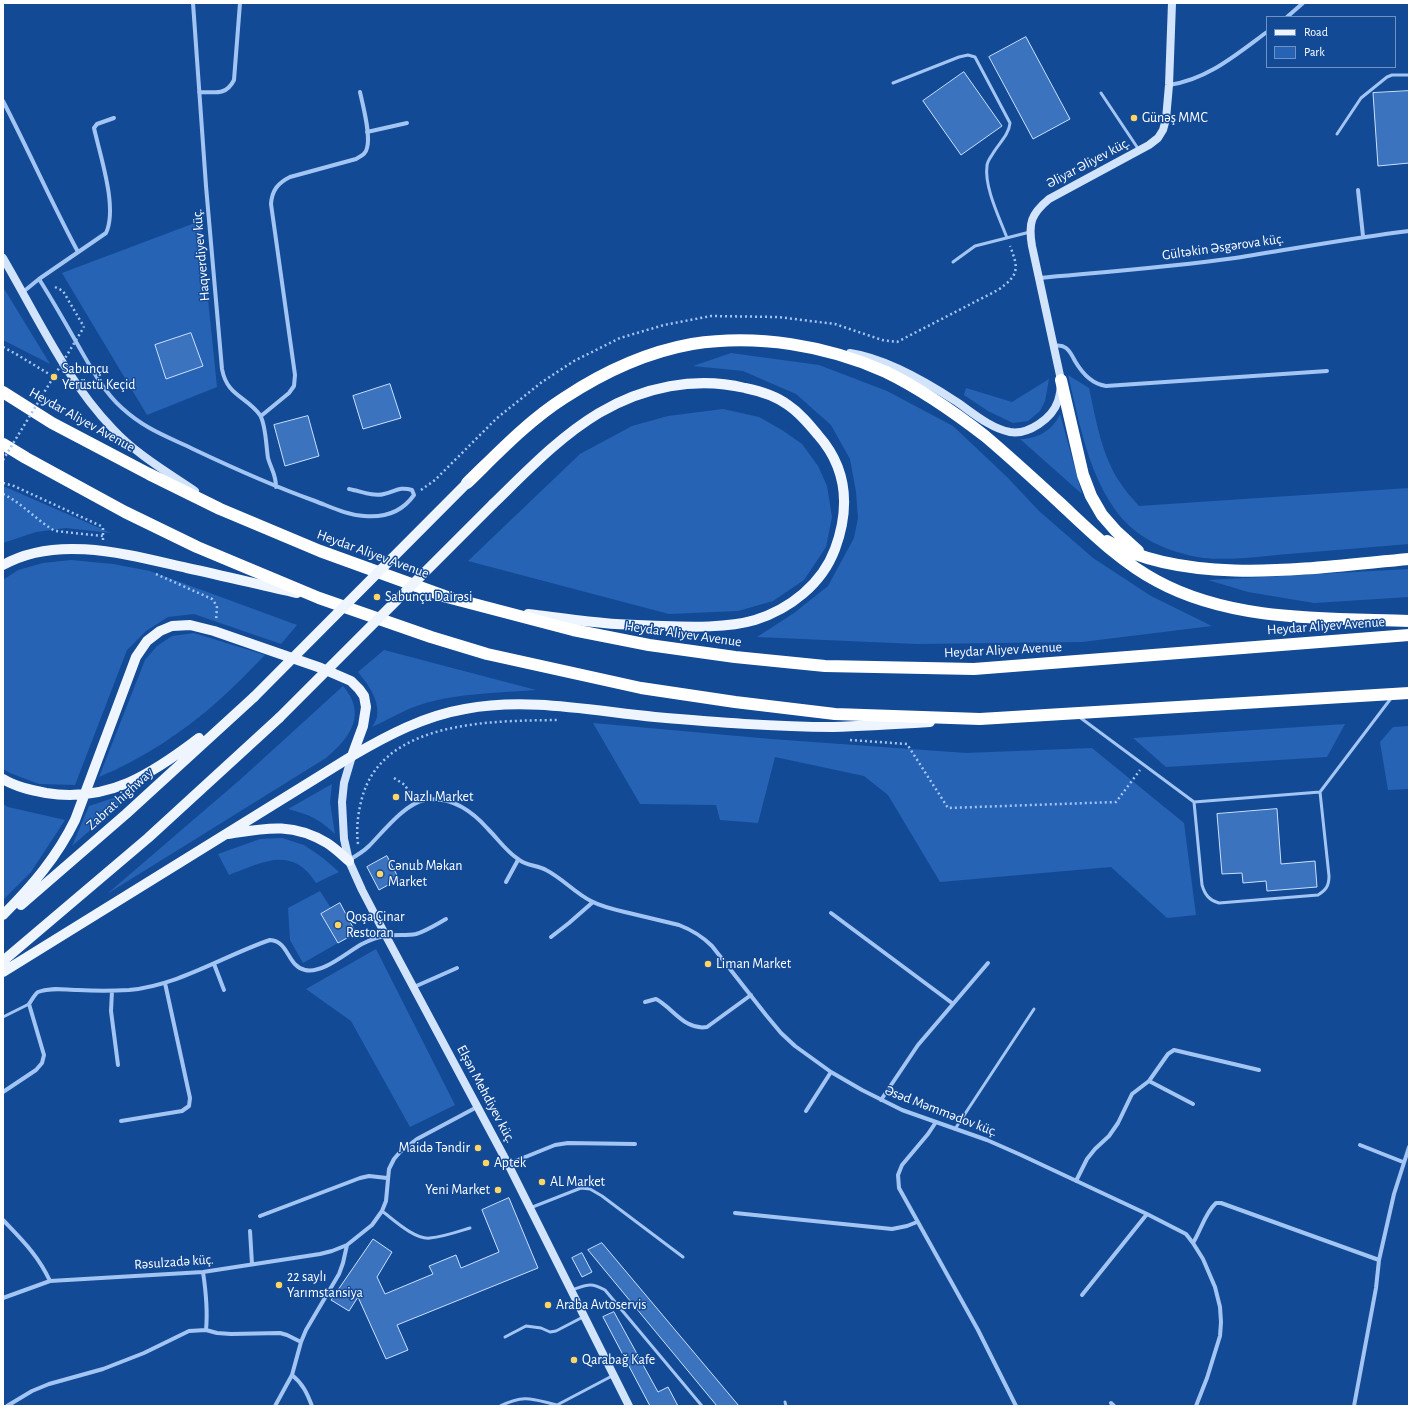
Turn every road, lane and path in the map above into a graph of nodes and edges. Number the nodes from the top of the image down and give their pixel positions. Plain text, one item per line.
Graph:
1 (193, 3) edge
2 (240, 3) edge
3 (1172, 3) edge
4 (1303, 3) edge
5 (1288, 16) edge
6 (1266, 33) edge
7 (1409, 75) edge
8 (893, 83) dead end
9 (1169, 85) junction
10 (199, 92) junction
11 (360, 92) dead end
12 (1101, 92) dead end
13 (3, 101) edge
14 (114, 118) dead end
15 (407, 123) dead end
16 (367, 132) junction
17 (1337, 134) dead end
18 (1139, 150) junction
19 (1358, 190) dead end
20 (1409, 231) edge
21 (1030, 232) junction
22 (1363, 236) junction
23 (1007, 238) junction
24 (78, 252) junction
25 (3, 258) edge
26 (953, 262) dead end
27 (1040, 278) junction
28 (39, 279) junction
29 (62, 291) dead end
30 (23, 292) junction
31 (1054, 346) junction
32 (3, 347) edge
33 (815, 348) junction
34 (1327, 371) dead end
35 (54, 377) junction
36 (1061, 380) junction
37 (3, 392) edge
38 (261, 416) junction
39 (3, 444) edge
40 (3, 460) edge
41 (467, 483) joint
42 (276, 487) junction
43 (349, 489) dead end
44 (3, 494) edge
45 (220, 509) junction
46 (1087, 529) junction
47 (103, 536) dead end
48 (1148, 558) junction
49 (1409, 559) edge
50 (3, 565) edge
51 (319, 598) junction
52 (498, 610) junction
53 (1409, 621) edge
54 (1409, 635) edge
55 (1395, 693) junction
56 (1409, 693) edge
57 (254, 697) junction
58 (1073, 713) junction
59 (980, 719) junction
60 (563, 720) dead end
61 (844, 740) dead end
62 (352, 756) junction
63 (1144, 765) junction
64 (394, 778) dead end
65 (3, 779) edge
66 (1320, 792) junction
67 (84, 795) junction
68 (1194, 802) junction
69 (414, 804) junction
70 (224, 834) junction
71 (359, 854) junction
72 (349, 860) junction
73 (518, 860) junction
74 (506, 882) dead end
75 (593, 902) junction
76 (3, 914) edge
77 (831, 914) dead end
78 (3, 919) edge
79 (446, 919) dead end
80 (386, 936) junction
81 (551, 937) dead end
82 (3, 961) edge
83 (988, 963) dead end
84 (214, 964) junction
85 (457, 968) dead end
86 (3, 972) edge
87 (165, 983) junction
88 (414, 987) junction
89 (224, 990) dead end
90 (112, 991) junction
91 (751, 995) junction
92 (645, 1002) dead end
93 (952, 1003) junction
94 (29, 1004) junction
95 (1034, 1009) dead end
96 (3, 1017) edge
97 (118, 1065) dead end
98 (1259, 1070) dead end
99 (831, 1072) junction
100 (1149, 1081) junction
101 (3, 1092) edge
102 (882, 1100) junction
103 (1193, 1104) dead end
104 (477, 1107) junction
105 (806, 1111) dead end
106 (121, 1121) dead end
107 (936, 1122) junction
108 (955, 1128) junction
109 (635, 1144) dead end
110 (1360, 1145) dead end
111 (1409, 1147) edge
112 (1403, 1162) junction
113 (508, 1164) junction
114 (387, 1178) junction
115 (1076, 1181) junction
116 (530, 1208) junction
117 (382, 1211) junction
118 (735, 1213) dead end
119 (1147, 1214) junction
120 (260, 1216) dead end
121 (3, 1220) edge
122 (917, 1222) junction
123 (470, 1228) dead end
124 (250, 1231) dead end
125 (1193, 1242) junction
126 (347, 1245) junction
127 (683, 1257) dead end
128 (1379, 1260) junction
129 (252, 1264) junction
130 (203, 1272) junction
131 (50, 1281) junction
132 (572, 1290) junction
133 (1082, 1295) dead end
134 (3, 1298) edge
135 (585, 1316) junction
136 (206, 1330) junction
137 (505, 1337) dead end
138 (301, 1342) junction
139 (292, 1375) junction
140 (614, 1375) junction
141 (558, 1405) edge
142 (7, 1406) edge
143 (275, 1406) edge
144 (312, 1406) edge
145 (500, 1406) edge
146 (629, 1406) edge
147 (702, 1406) edge
148 (1016, 1406) edge
149 (1196, 1406) edge
150 (1354, 1406) edge

1 - 10 street, Haqverdiyev küç.
2 - 10 street
3 - 9 street, Əliyar Əliyev küç.
4 - 5 street
6 - 9 street
7 - 17 lane
8 - 23 lane
9 - 18 street, Əliyar Əliyev küç.
10 - 38 street, Haqverdiyev küç.
11 - 16 street
12 - 18 lane
13 - 24 street
14 - 24 street
15 - 16 street
16 - 38 street
18 - 21 street, Əliyar Əliyev küç.
19 - 22 street
20 - 22 street, Gültəkin Əsgərova küç.
21 - 23 lane
21 - 27 street, Əliyar Əliyev küç.
22 - 27 street, Gültəkin Əsgərova küç.
23 - 26 lane
24 - 28 street
25 - 30 street
27 - 31 street, Əliyar Əliyev küç.
28 - 30 street
28 - 42 street
29 - 35 path, bridge
30 - 45 street
31 - 34 street
31 - 36 street, Əliyar Əliyev küç.
32 - 35 path
33 - 36 street
33 - 41 highway
33 - 46 highway
35 - 40 path, bridge
36 - 48 highway
37 - 45 highway, Heydar Aliyev Avenue
38 - 42 street
39 - 51 highway
41 - 57 main road, bridge
42 - 43 street
44 - 47 path
45 - 52 highway, Heydar Aliyev Avenue
46 - 48 highway
46 - 53 highway
48 - 49 highway
50 - 51 main road
51 - 59 highway
52 - 54 highway, Heydar Aliyev Avenue
52 - 82 main road, bridge
55 - 56 highway
55 - 58 highway
55 - 66 lane
57 - 67 main road
57 - 78 main road, Zabrat highway
58 - 59 highway
58 - 63 lane
59 - 62 main road
60 - 71 path
61 - 63 path
62 - 67 main road
62 - 70 main road
62 - 72 street, Elşən Mehdiyev küç.
63 - 68 lane
64 - 69 path
65 - 67 main road
66 - 68 lane
66 - 68 lane
67 - 76 main road
69 - 71 street, Əsəd Məmmədov küç.
69 - 73 street, Əsəd Məmmədov küç.
70 - 72 main road
70 - 86 main road
71 - 72 street, Əsəd Məmmədov küç.
72 - 80 street, Elşən Mehdiyev küç.
73 - 74 street
73 - 75 street, Əsəd Məmmədov küç.
75 - 81 street
75 - 91 street, Əsəd Məmmədov küç.
77 - 93 street
79 - 80 street
80 - 84 street
80 - 88 street, Elşən Mehdiyev küç.
83 - 93 street
84 - 87 street
84 - 89 street
85 - 88 street
87 - 90 street
87 - 106 street
88 - 104 street, Elşən Mehdiyev küç.
90 - 94 street
90 - 97 street
91 - 92 street
91 - 99 street, Əsəd Məmmədov küç.
93 - 102 street
94 - 96 lane
94 - 101 street
95 - 108 lane
98 - 100 street
99 - 102 street, Əsəd Məmmədov küç.
99 - 105 street
100 - 103 street
100 - 115 street
102 - 107 street, Əsəd Məmmədov küç.
104 - 113 street, Elşən Mehdiyev küç.
104 - 114 street
107 - 108 street, Əsəd Məmmədov küç.
107 - 122 street
108 - 115 street, Əsəd Məmmədov küç.
109 - 113 street
110 - 112 street
111 - 112 street
112 - 128 street
113 - 116 street, Elşən Mehdiyev küç.
114 - 117 street
114 - 120 street
115 - 119 street, Əsəd Məmmədov küç.
116 - 127 lane
116 - 132 street, Elşən Mehdiyev küç.
117 - 123 lane
117 - 126 street, Rəsulzadə küç.
118 - 122 street
119 - 125 street, Əsəd Məmmədov küç.
119 - 133 street
121 - 131 street
122 - 148 street
124 - 129 street
125 - 128 street
125 - 149 street, Əsəd Məmmədov küç.
126 - 129 street, Rəsulzadə küç.
126 - 138 street
128 - 150 street
129 - 130 street, Rəsulzadə küç.
130 - 131 street, Rəsulzadə küç.
130 - 136 street
131 - 134 street, Rəsulzadə küç.
132 - 135 street, Elşən Mehdiyev küç.
132 - 147 lane
135 - 137 lane
135 - 140 street, Elşən Mehdiyev küç.
136 - 138 street
136 - 142 street
138 - 139 street
139 - 143 street
139 - 144 street
140 - 141 lane
140 - 146 street, Elşən Mehdiyev küç.
141 - 145 lane

